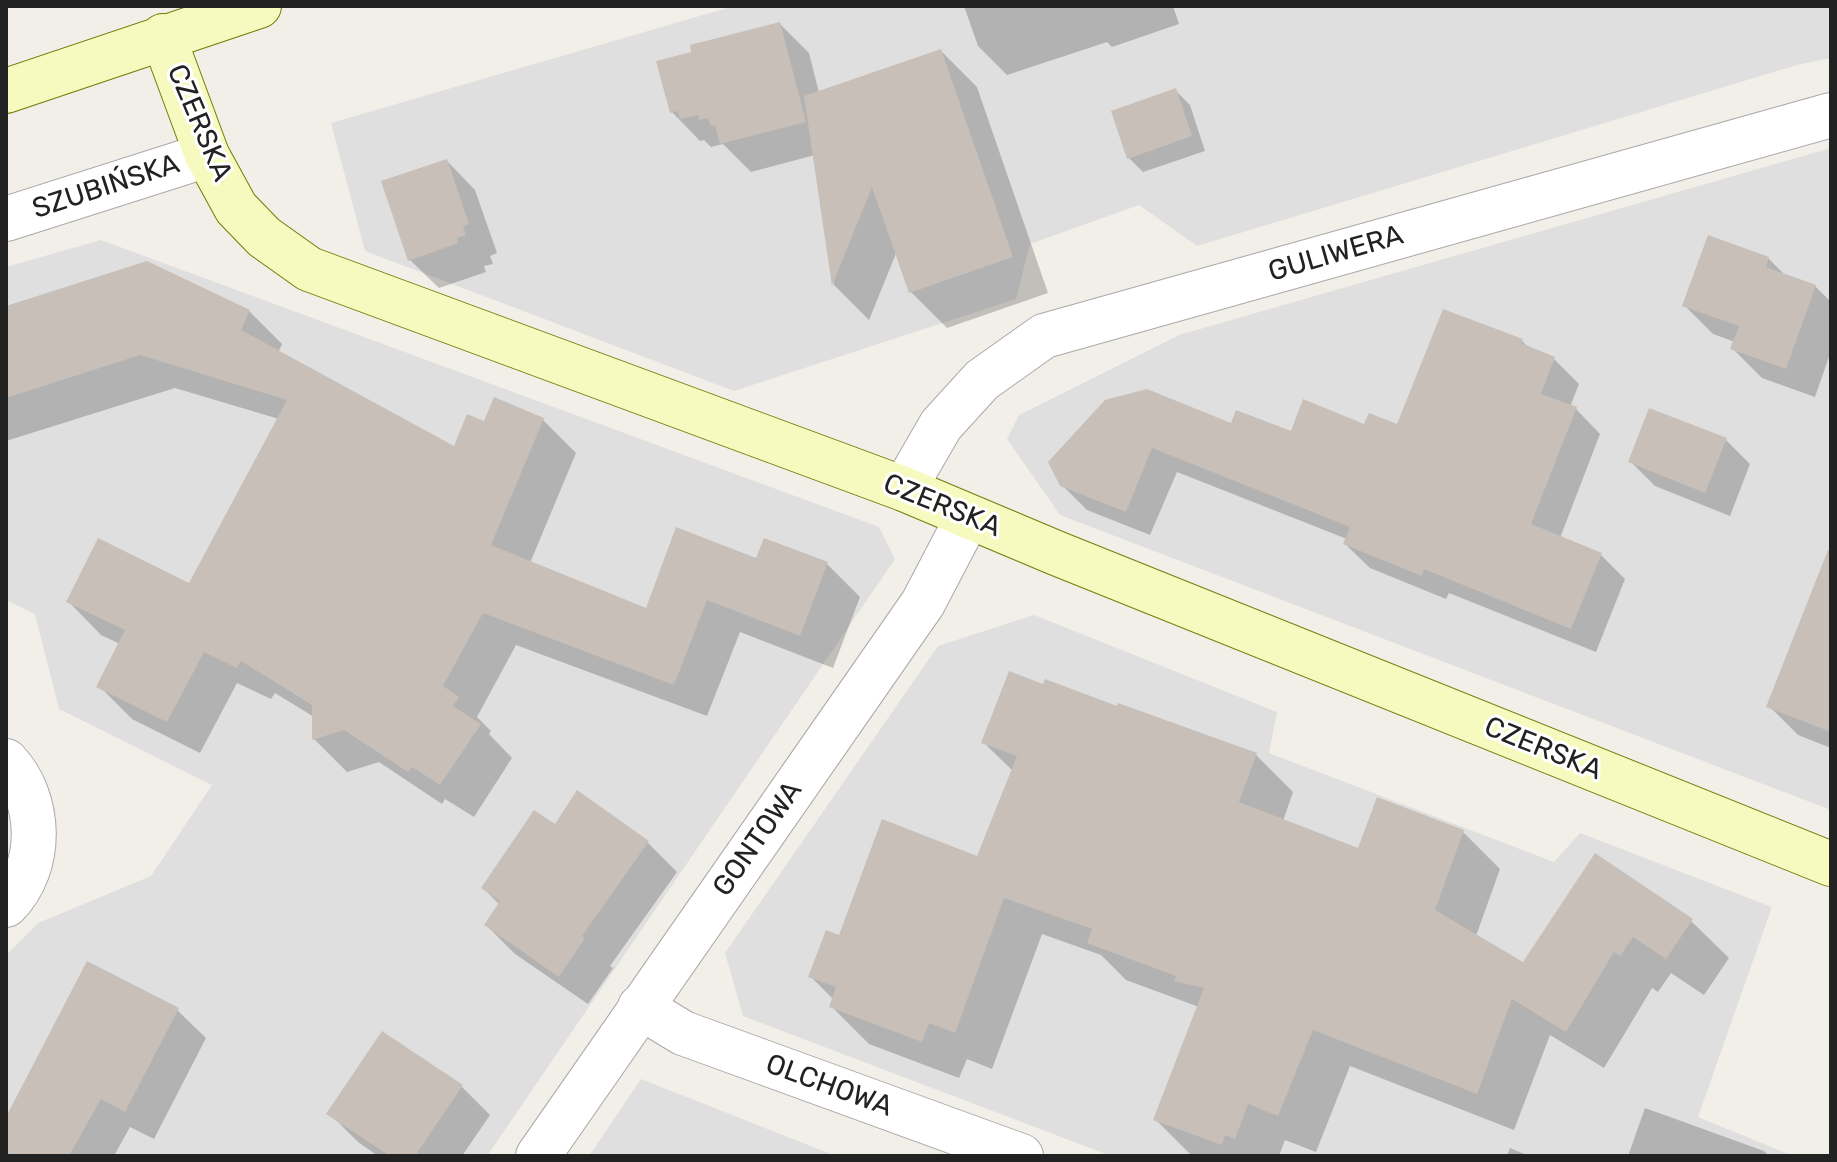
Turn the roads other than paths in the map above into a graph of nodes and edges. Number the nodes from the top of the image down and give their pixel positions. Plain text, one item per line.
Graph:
1 (259, 6) edge
2 (163, 36) junction
3 (6, 91) edge
4 (1831, 115) edge
5 (207, 155) junction
6 (6, 219) edge
7 (904, 489) junction
8 (968, 517) junction
9 (6, 761) edge
10 (1831, 864) edge
11 (6, 905) edge
12 (640, 1007) junction
13 (538, 1156) edge
14 (1021, 1156) edge

1 - 2 street
2 - 3 street
2 - 5 street, CZERSKA
4 - 7 street, GULIWERA
5 - 6 street, SZUBIŃSKA
5 - 7 street, CZERSKA
7 - 8 street, CZERSKA
8 - 10 street, CZERSKA
8 - 12 street, GONTOWA
9 - 11 street
12 - 13 street, GONTOWA
12 - 14 street, OLCHOWA

